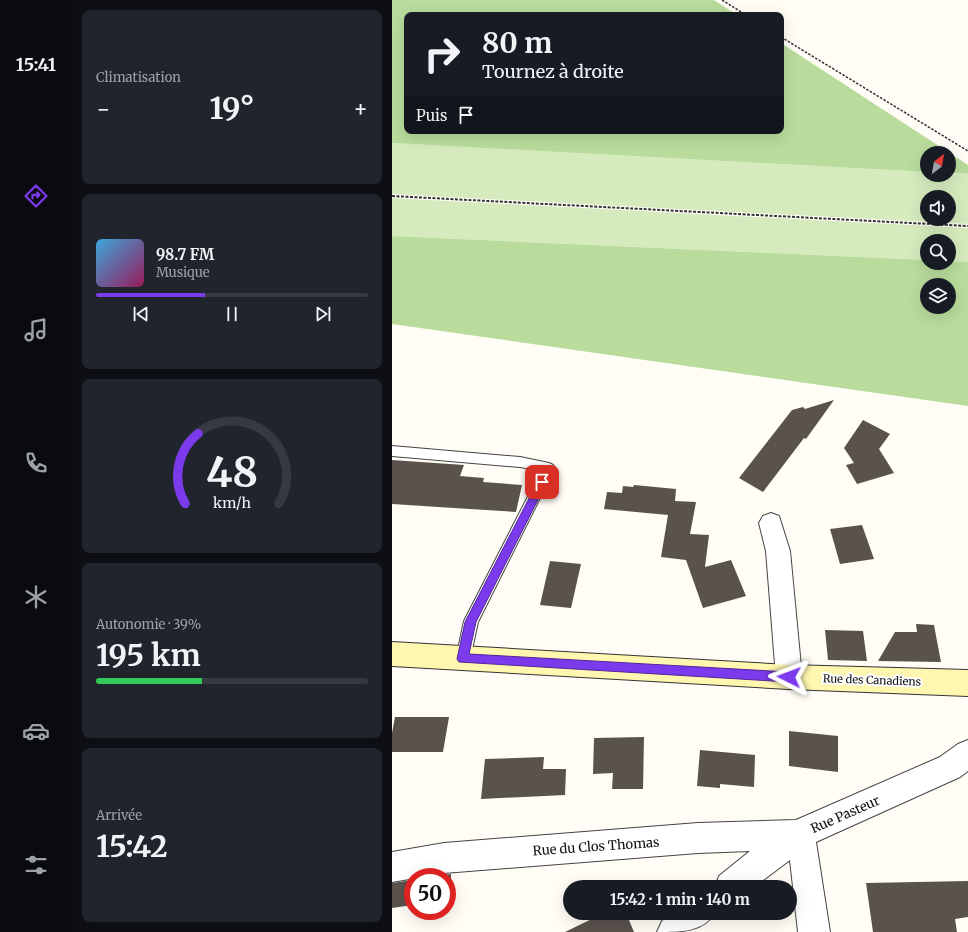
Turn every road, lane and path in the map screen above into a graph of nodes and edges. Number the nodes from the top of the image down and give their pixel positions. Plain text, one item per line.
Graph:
1 (722, 0) edge
2 (741, 12) edge
3 (784, 39) edge
4 (968, 151) edge
5 (392, 196) edge
6 (968, 226) edge
7 (392, 451) edge
8 (771, 523) dead end
9 (392, 654) edge
10 (463, 659) junction
11 (789, 677) junction
12 (968, 683) edge
13 (968, 754) edge
14 (800, 836) junction
15 (392, 867) edge
16 (739, 880) edge
17 (689, 920) edge
18 (673, 932) edge
19 (814, 932) edge

1 - 2 path
3 - 4 path
5 - 6 path
7 - 10 lane
8 - 11 street
9 - 10 main road, Rue des Canadiens
10 - 11 main road, Rue des Canadiens
11 - 12 main road, Rue des Canadiens
13 - 14 street, Rue Pasteur
14 - 15 street, Rue du Clos Thomas
14 - 16 street, Rue Pasteur
14 - 19 street
17 - 18 street

